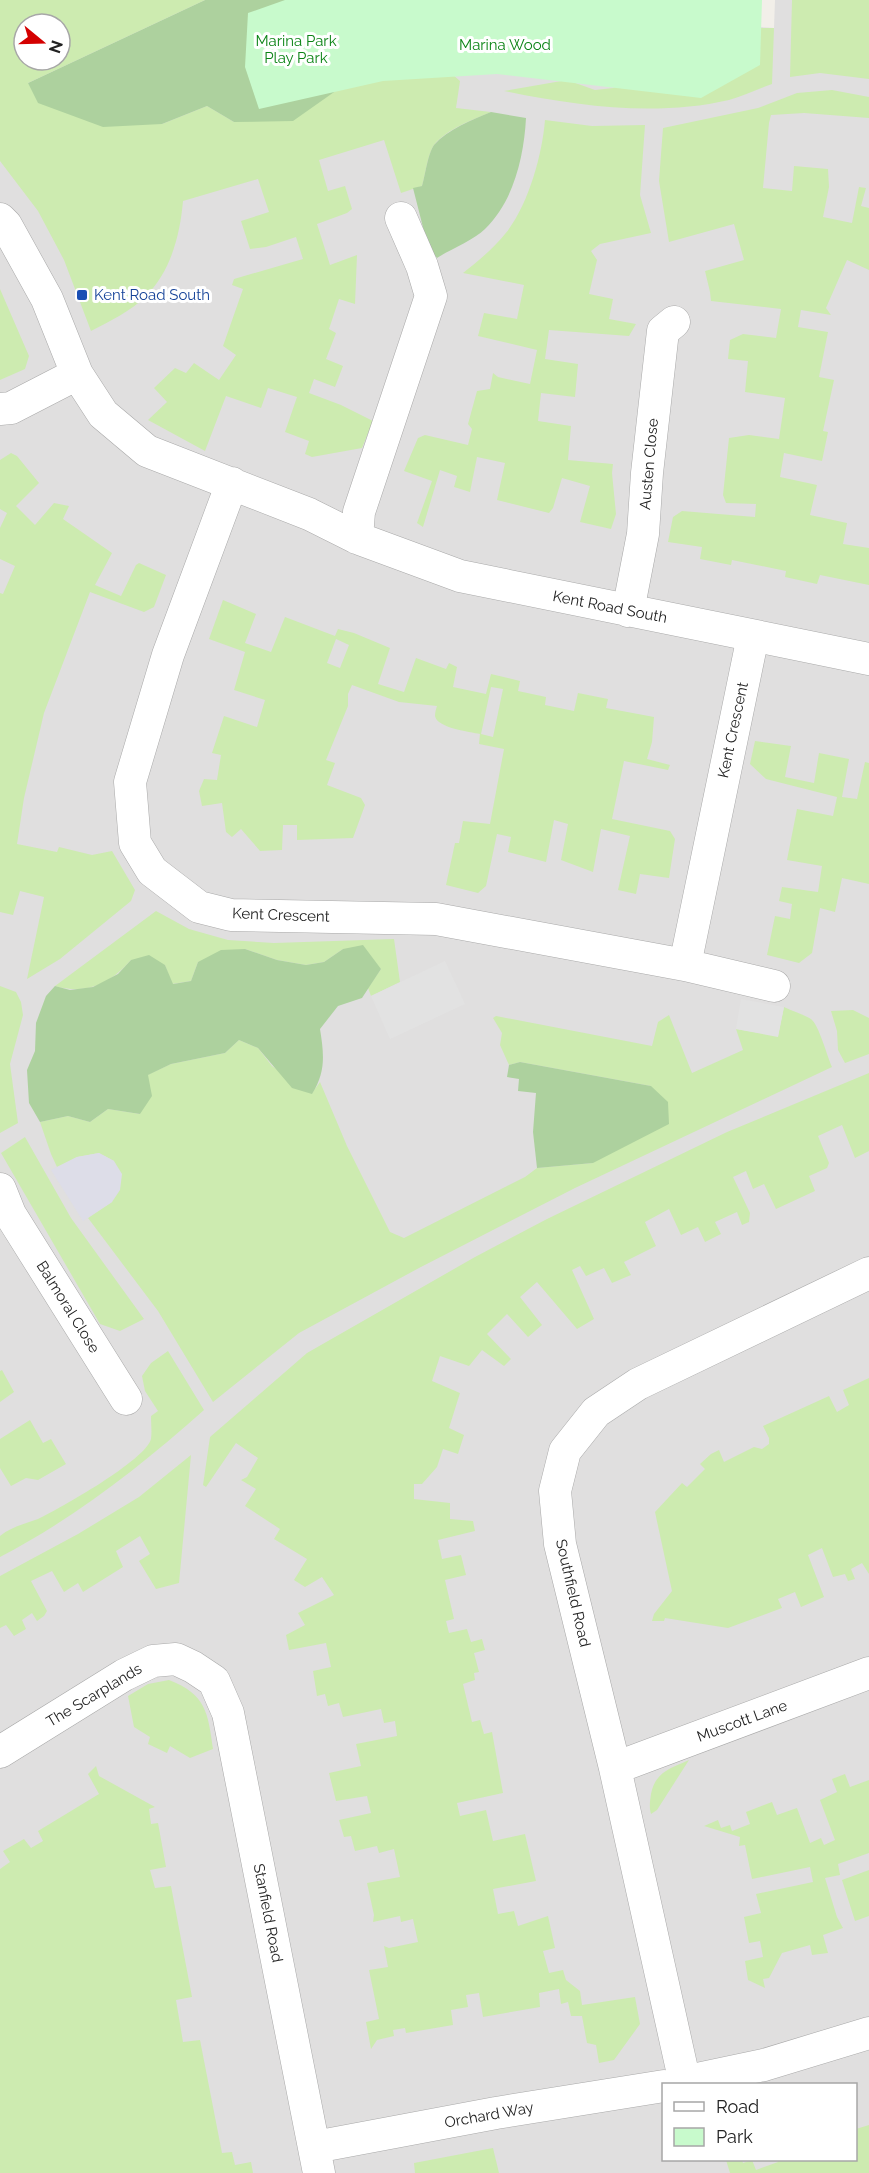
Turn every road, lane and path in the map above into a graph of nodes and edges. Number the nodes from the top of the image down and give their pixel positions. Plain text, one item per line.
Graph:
1 (401, 218) dead end
2 (0, 219) edge
3 (674, 322) dead end
4 (77, 374) junction
5 (0, 409) edge
6 (232, 483) junction
7 (357, 538) junction
8 (628, 611) junction
9 (753, 636) junction
10 (869, 659) edge
11 (685, 965) junction
12 (774, 986) dead end
13 (3, 1208) edge
14 (869, 1273) edge
15 (126, 1399) dead end
16 (194, 1667) joint
17 (869, 1673) edge
18 (0, 1752) edge
19 (615, 1768) junction
20 (869, 2033) edge
21 (674, 2083) edge
22 (679, 2083) edge
23 (662, 2086) edge
24 (317, 2160) edge

1 - 7 street
2 - 4 street, Kent Road South
3 - 8 street, Austen Close
4 - 5 street
4 - 6 street, Kent Road South
6 - 7 street, Kent Road South
6 - 11 street, Kent Crescent
7 - 8 street, Kent Road South
8 - 9 street, Kent Road South
9 - 10 street, Kent Road South
9 - 11 street, Kent Crescent
11 - 12 street, Kent Crescent
13 - 15 street, Balmoral Close
14 - 19 street, Southfield Road
16 - 18 street, The Scarplands
16 - 24 street, Stanfield Road
17 - 19 street, Muscott Lane
19 - 21 street, Southfield Road
20 - 22 street, Orchard Way
23 - 24 street, Orchard Way

